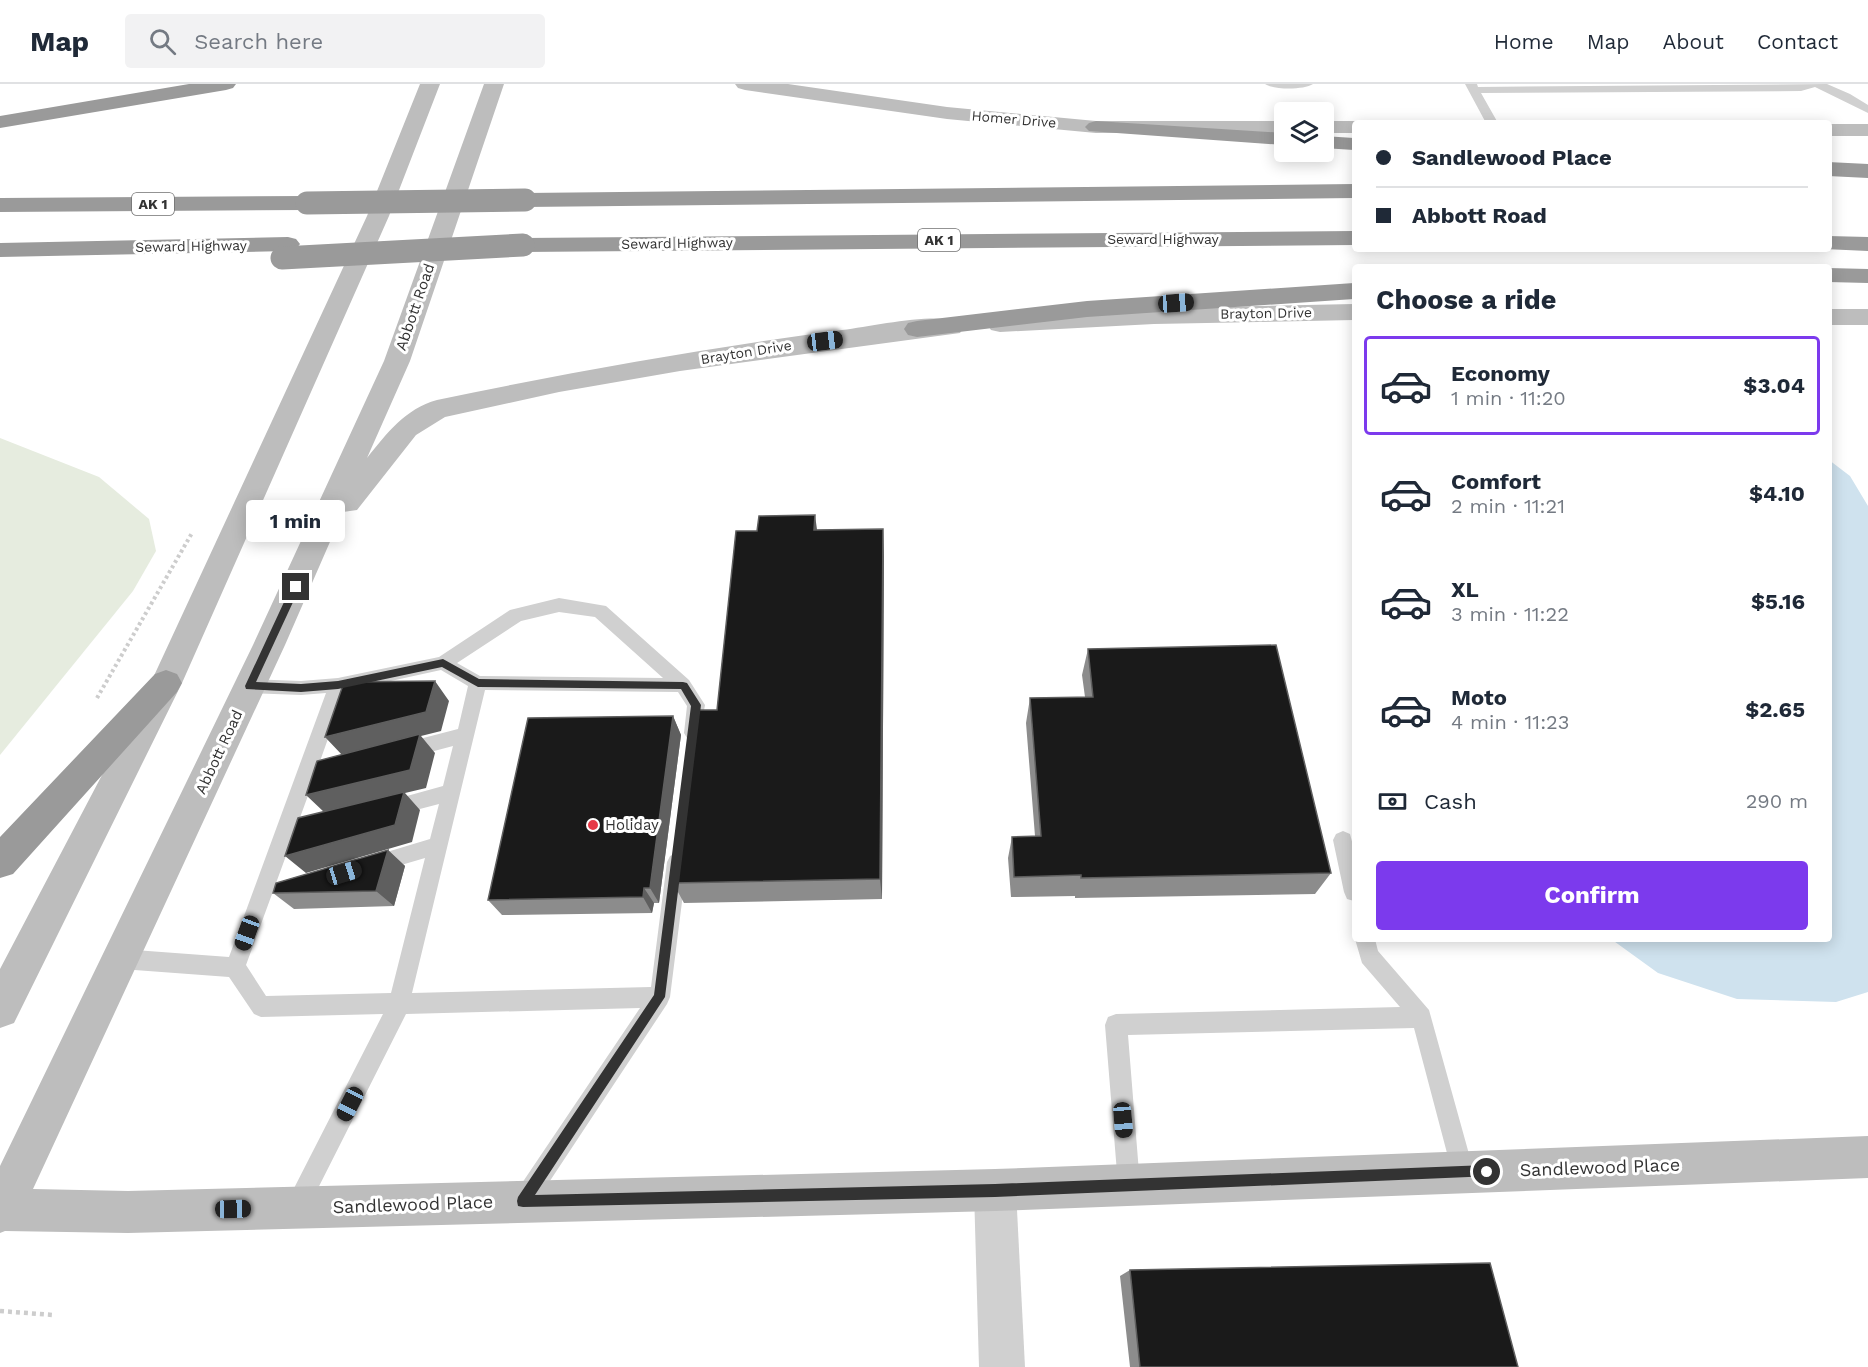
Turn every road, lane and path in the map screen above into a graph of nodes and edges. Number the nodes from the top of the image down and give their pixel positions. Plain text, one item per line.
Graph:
1 (226, 84) edge
2 (430, 84) edge
3 (494, 84) edge
4 (745, 84) edge
5 (1271, 84) edge
6 (1307, 84) edge
7 (1813, 84) edge
8 (1818, 84) edge
9 (1473, 87) edge
10 (1868, 110) edge
11 (1490, 120) edge
12 (0, 122) edge
13 (1096, 127) junction
14 (1274, 127) edge
15 (1334, 127) edge
16 (1352, 127) edge
17 (1832, 130) edge
18 (1868, 130) edge
19 (1274, 138) edge
20 (1334, 143) edge
21 (1352, 144) edge
22 (1832, 169) edge
23 (1868, 171) edge
24 (1832, 189) edge
25 (1868, 190) edge
26 (1352, 191) edge
27 (0, 205) edge
28 (1352, 238) edge
29 (1832, 243) edge
30 (1868, 244) edge
31 (0, 249) edge
32 (285, 251) junction
33 (0, 272) edge
34 (1832, 275) edge
35 (1868, 276) edge
36 (1352, 291) edge
37 (1352, 312) edge
38 (1832, 317) edge
39 (1868, 317) edge
40 (918, 329) junction
41 (193, 531) dead end
42 (313, 548) junction
43 (443, 663) junction
44 (166, 683) junction
45 (478, 683) junction
46 (338, 685) junction
47 (250, 686) junction
48 (683, 686) junction
49 (95, 702) dead end
50 (465, 735) junction
51 (690, 752) edge
52 (383, 757) edge
53 (350, 766) edge
54 (306, 775) junction
55 (451, 792) junction
56 (366, 815) edge
57 (1343, 840) dead end
58 (438, 845) junction
59 (679, 845) edge
60 (0, 862) edge
61 (355, 870) edge
62 (1352, 883) edge
63 (281, 892) edge
64 (260, 898) junction
65 (1366, 942) edge
66 (121, 959) junction
67 (235, 967) junction
68 (660, 997) junction
69 (399, 1005) junction
70 (0, 1009) edge
71 (1422, 1017) junction
72 (1868, 1157) edge
73 (1464, 1172) junction
74 (1129, 1185) junction
75 (995, 1190) junction
76 (523, 1201) junction
77 (296, 1208) junction
78 (0, 1211) edge
79 (0, 1311) edge
80 (53, 1315) dead end
81 (1002, 1367) edge

1 - 12 highway
2 - 44 main road
3 - 42 main road, Abbott Road
4 - 13 main road, Homer Drive
5 - 6 lane
7 - 9 lane
8 - 10 lane
9 - 11 lane
13 - 14 main road, Homer Drive
13 - 19 highway
15 - 16 main road
17 - 18 main road
20 - 21 highway
22 - 23 highway
24 - 25 highway
26 - 27 highway, AK 1, bridge
28 - 32 highway, Seward Highway / AK 1, bridge
29 - 30 highway
31 - 32 highway, Seward Highway
32 - 33 highway
34 - 35 highway
36 - 40 highway
37 - 40 main road, Brayton Drive
38 - 39 main road
40 - 42 main road, Brayton Drive
41 - 49 path
42 - 47 main road, Abbott Road
43 - 45 lane
43 - 46 lane
43 - 48 lane
44 - 60 highway
44 - 70 main road
45 - 48 lane
45 - 50 lane
46 - 47 lane
46 - 54 lane
47 - 66 main road, Abbott Road
48 - 51 lane
50 - 52 lane
50 - 55 lane
53 - 54 lane
54 - 64 lane
55 - 56 lane
55 - 58 lane
57 - 62 lane
58 - 61 lane
58 - 69 lane
59 - 68 lane
63 - 64 lane
64 - 67 lane
65 - 71 lane
66 - 67 lane
66 - 78 main road, Abbott Road
67 - 69 lane
68 - 69 lane
68 - 76 lane
69 - 77 lane
71 - 73 lane
71 - 74 lane
72 - 73 main road, Sandlewood Place
73 - 74 main road, Sandlewood Place
74 - 75 main road, Sandlewood Place
75 - 76 main road, Sandlewood Place
75 - 81 street
76 - 77 main road, Sandlewood Place
77 - 78 main road, Sandlewood Place
79 - 80 path

